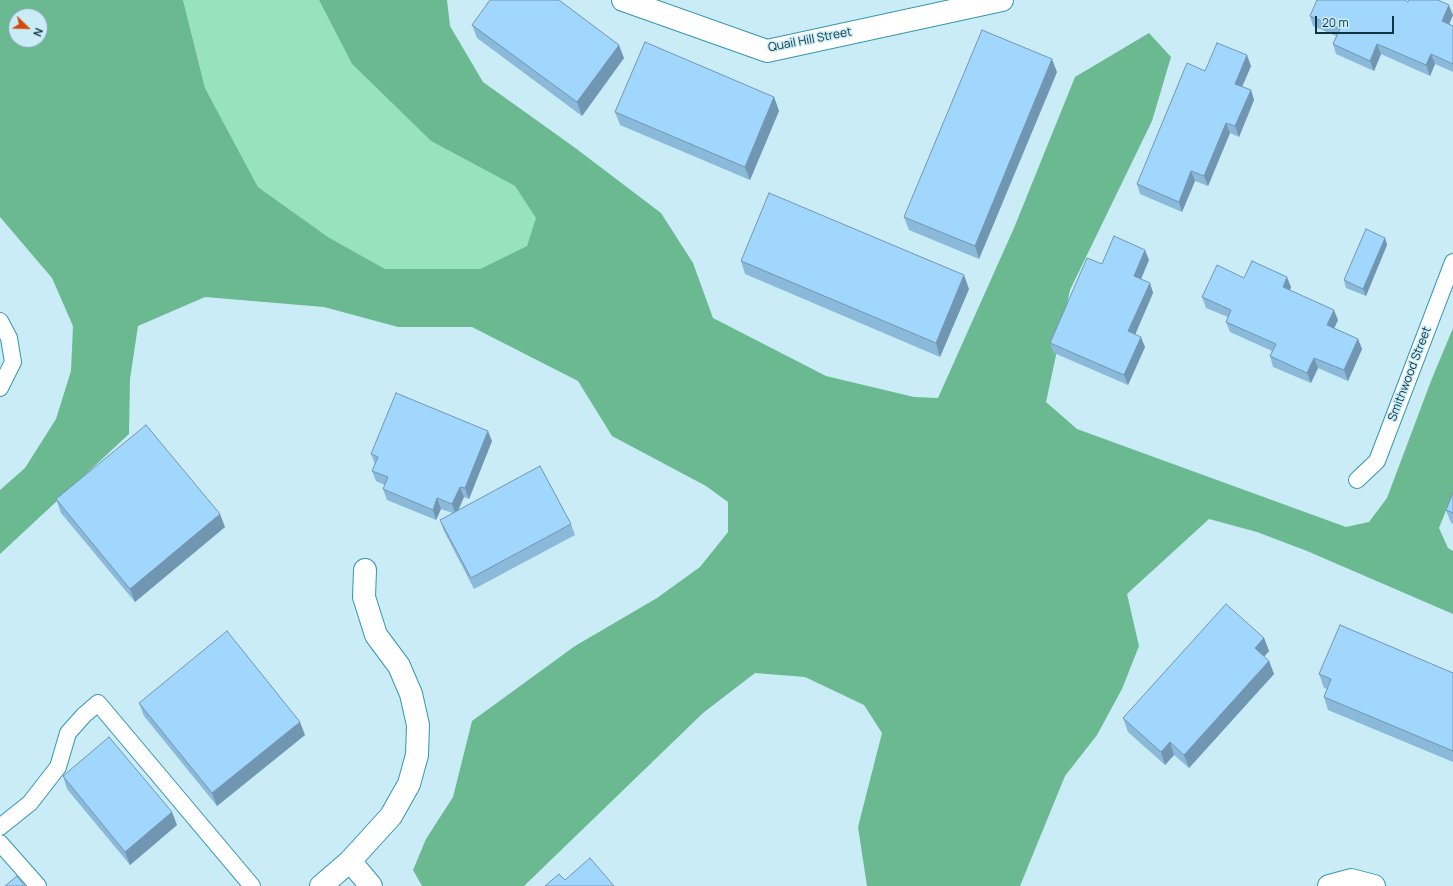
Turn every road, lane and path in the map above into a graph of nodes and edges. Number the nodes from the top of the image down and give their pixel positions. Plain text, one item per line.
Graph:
1 (623, 0) edge
2 (1002, 0) edge
3 (1453, 262) edge
4 (0, 321) edge
5 (0, 388) edge
6 (1357, 480) dead end
7 (365, 570) dead end
8 (0, 828) edge
9 (0, 843) edge
10 (350, 861) junction
11 (38, 886) edge
12 (252, 886) edge
13 (321, 886) edge
14 (371, 886) edge
15 (1329, 886) edge
16 (1374, 886) edge

1 - 2 street, Quail Hill Street
3 - 6 lane, Smithwood Street
4 - 5 lane
7 - 10 street
8 - 12 lane
9 - 11 lane
10 - 13 street
10 - 14 street
15 - 16 street

